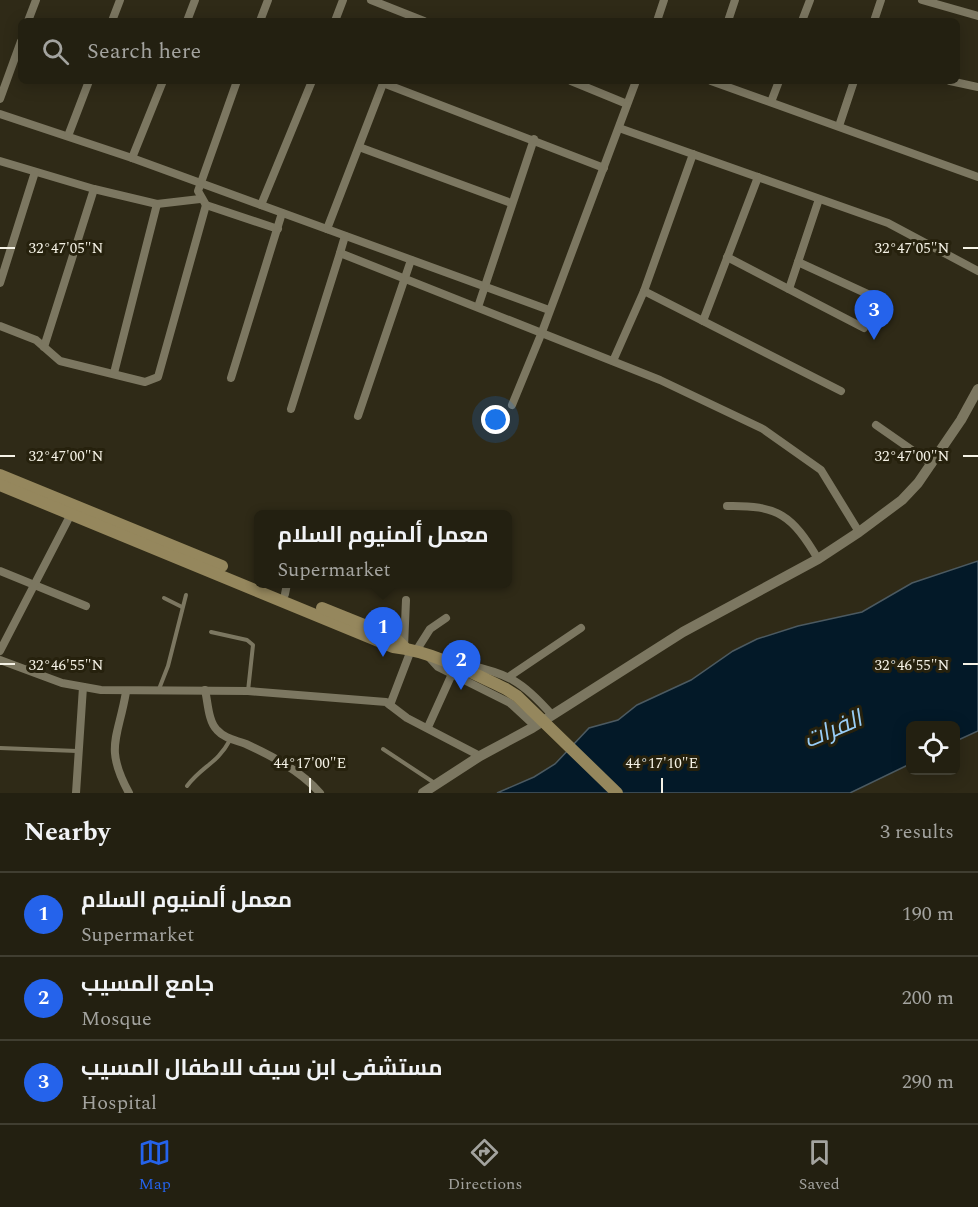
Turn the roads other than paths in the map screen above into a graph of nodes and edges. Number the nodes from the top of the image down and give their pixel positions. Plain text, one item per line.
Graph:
1 (36, 0) edge
2 (120, 0) edge
3 (268, 0) edge
4 (343, 0) edge
5 (370, 0) edge
6 (664, 0) edge
7 (735, 0) edge
8 (810, 0) edge
9 (881, 0) edge
10 (922, 0) edge
11 (192, 1) edge
12 (978, 16) edge
13 (29, 18) edge
14 (113, 18) edge
15 (188, 18) edge
16 (261, 18) edge
17 (336, 18) edge
18 (410, 18) edge
19 (658, 18) edge
20 (729, 18) edge
21 (803, 18) edge
22 (875, 18) edge
23 (18, 49) edge
24 (960, 83) edge
25 (88, 84) edge
26 (162, 84) edge
27 (236, 84) edge
28 (311, 84) edge
29 (383, 84) edge
30 (389, 84) edge
31 (579, 84) edge
32 (635, 84) edge
33 (720, 84) edge
34 (778, 84) edge
35 (853, 84) edge
36 (978, 87) edge
37 (0, 99) edge
38 (771, 102) junction
39 (627, 104) junction
40 (0, 114) edge
41 (839, 126) junction
42 (619, 128) junction
43 (68, 136) junction
44 (534, 139) junction
45 (359, 147) junction
46 (693, 154) junction
47 (132, 158) junction
48 (0, 160) edge
49 (604, 168) junction
50 (35, 172) junction
51 (758, 177) junction
52 (978, 177) edge
53 (199, 183) junction
54 (93, 189) junction
55 (819, 199) junction
56 (203, 202) junction
57 (511, 203) junction
58 (157, 204) junction
59 (261, 206) junction
60 (282, 213) junction
61 (278, 229) junction
62 (327, 230) junction
63 (345, 236) junction
64 (340, 253) junction
65 (727, 257) junction
66 (411, 260) junction
67 (798, 262) junction
68 (978, 271) edge
69 (405, 279) junction
70 (0, 284) edge
71 (483, 287) junction
72 (789, 289) junction
73 (644, 291) junction
74 (885, 302) dead end
75 (478, 307) junction
76 (549, 310) junction
77 (703, 321) junction
78 (0, 326) edge
79 (864, 328) dead end
80 (542, 332) junction
81 (44, 347) junction
82 (613, 361) junction
83 (114, 373) junction
84 (231, 378) dead end
85 (978, 389) edge
86 (841, 392) dead end
87 (512, 405) dead end
88 (291, 409) dead end
89 (358, 416) dead end
90 (876, 425) dead end
91 (932, 464) junction
92 (0, 475) edge
93 (0, 484) edge
94 (727, 506) dead end
95 (71, 514) junction
96 (858, 532) junction
97 (818, 559) junction
98 (0, 571) edge
99 (254, 581) edge
100 (34, 584) junction
101 (286, 589) edge
102 (186, 595) dead end
103 (164, 598) dead end
104 (406, 600) dead end
105 (86, 606) dead end
106 (183, 607) junction
107 (446, 618) dead end
108 (581, 628) dead end
109 (211, 632) dead end
110 (0, 651) edge
111 (414, 651) junction
112 (0, 660) edge
113 (452, 674) junction
114 (510, 676) junction
115 (83, 687) junction
116 (159, 688) junction
117 (205, 690) junction
118 (248, 691) junction
119 (126, 692) junction
120 (390, 705) junction
121 (552, 715) junction
122 (535, 726) junction
123 (428, 727) junction
124 (230, 739) junction
125 (0, 748) edge
126 (383, 749) dead end
127 (80, 752) junction
128 (480, 756) junction
129 (436, 784) junction
130 (187, 786) dead end
131 (76, 793) edge
132 (129, 793) edge
133 (320, 793) edge
134 (423, 793) edge
135 (617, 793) edge

1 - 13 street
2 - 14 street
3 - 16 street
4 - 17 street
5 - 18 street
6 - 19 street
7 - 20 street
8 - 21 street
9 - 22 street
10 - 12 street
11 - 15 street
23 - 37 street
24 - 36 street
25 - 43 street
26 - 47 street
27 - 53 street
28 - 59 street
29 - 45 street
30 - 44 street
31 - 39 street
32 - 39 street
33 - 38 street
34 - 38 street
35 - 41 street
38 - 41 street
39 - 42 street
40 - 43 street
41 - 52 street
42 - 46 street
42 - 49 street
43 - 47 street
44 - 49 street
44 - 57 street
45 - 57 street
45 - 62 street
46 - 51 street
46 - 73 street
47 - 53 street
48 - 50 street
49 - 76 street
50 - 54 street
50 - 70 street
51 - 55 street
51 - 65 street
53 - 56 street
53 - 59 street
54 - 58 street
54 - 81 street
55 - 67 street
55 - 68 street
56 - 58 street
56 - 61 street
56 - 83 street
57 - 71 street
58 - 83 street
59 - 60 street
60 - 61 street
60 - 62 street
61 - 84 street
62 - 63 street
63 - 64 street
63 - 66 street
64 - 69 street
64 - 88 street
65 - 72 street
65 - 77 street
66 - 69 street
66 - 71 street
67 - 72 street
67 - 74 street
69 - 75 street
69 - 89 street
71 - 75 street
71 - 76 street
72 - 79 street
73 - 77 street
73 - 82 street
75 - 80 street
76 - 80 street
77 - 86 street
78 - 81 street
80 - 82 street
80 - 87 street
81 - 83 street
82 - 96 street
85 - 91 street
90 - 91 street
91 - 96 street
92 - 99 main road
93 - 95 main road
94 - 97 street
95 - 100 street
95 - 111 main road
96 - 97 street
97 - 121 street
98 - 100 street
100 - 105 street
100 - 110 street
101 - 111 main road
102 - 106 lane
103 - 106 lane
104 - 111 street
106 - 116 lane
107 - 111 street
108 - 114 street
109 - 118 lane
111 - 113 street
111 - 114 street
111 - 120 street
111 - 135 main road
112 - 115 street
113 - 122 street
113 - 123 street
114 - 121 street
115 - 119 street
115 - 127 street
116 - 117 street
116 - 119 street
117 - 118 street
117 - 124 street
118 - 120 street
119 - 132 street
120 - 123 street
121 - 122 street
122 - 128 street
123 - 128 street
124 - 130 lane
124 - 133 street
125 - 127 lane
126 - 129 lane
127 - 131 street
128 - 129 street
129 - 134 street

